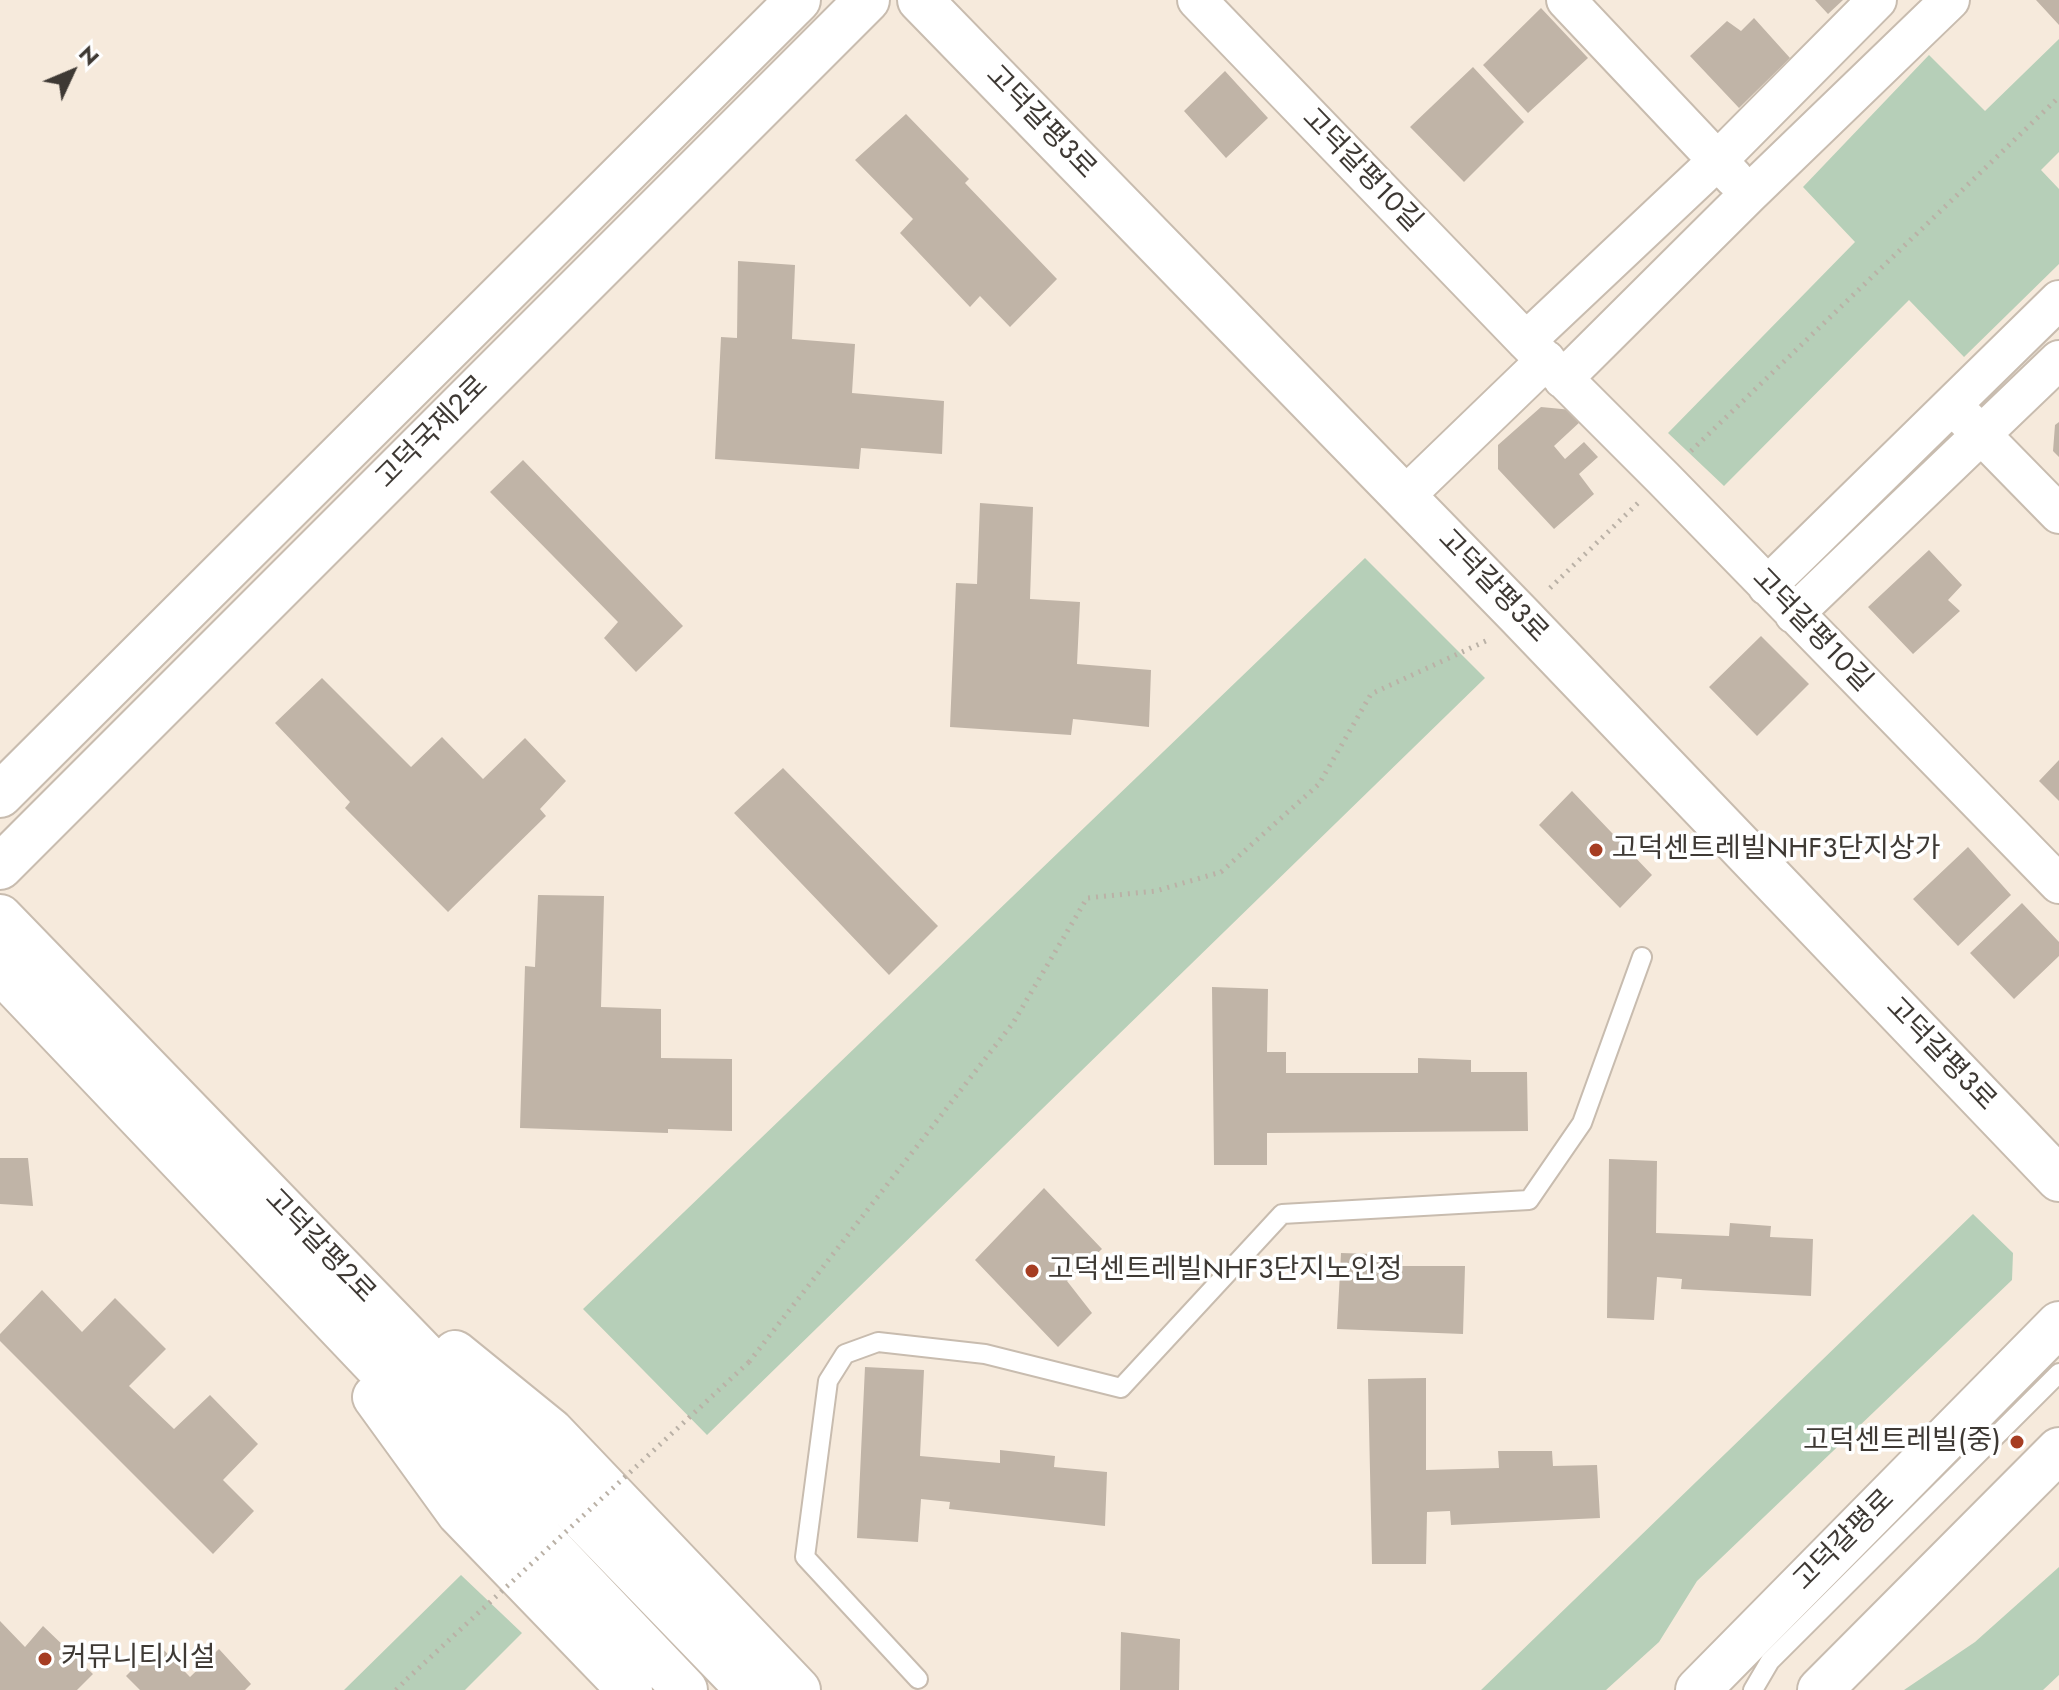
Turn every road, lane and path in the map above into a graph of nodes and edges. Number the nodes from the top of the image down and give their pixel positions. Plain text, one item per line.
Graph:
1 (798, 0) edge
2 (867, 0) edge
3 (920, 0) edge
4 (1197, 0) edge
5 (1566, 0) edge
6 (1877, 0) edge
7 (1950, 0) edge
8 (2059, 97) edge
9 (1717, 161) junction
10 (1749, 194) junction
11 (2059, 300) edge
12 (1545, 360) junction
13 (2059, 360) edge
14 (1953, 405) junction
15 (1981, 434) junction
16 (1663, 478) junction
17 (1404, 497) junction
18 (2059, 514) edge
19 (1767, 586) junction
20 (1794, 614) junction
21 (1520, 616) junction
22 (0, 795) edge
23 (0, 867) edge
24 (2059, 884) edge
25 (0, 917) edge
26 (1642, 957) dead end
27 (0, 970) edge
28 (2059, 1179) edge
29 (288, 1242) junction
30 (2059, 1324) edge
31 (2059, 1373) edge
32 (2059, 1450) edge
33 (918, 1679) dead end
34 (396, 1690) edge
35 (630, 1690) edge
36 (685, 1690) edge
37 (749, 1690) edge
38 (798, 1690) edge
39 (1698, 1690) edge
40 (1753, 1690) edge
41 (1820, 1690) edge

1 - 22 street, 고덕국제2로
2 - 23 street, 고덕국제2로
3 - 17 street, 고덕갈평3로
4 - 12 street, 고덕갈평10길
5 - 9 street
6 - 9 street
7 - 10 street
8 - 16 path
9 - 10 street
9 - 12 street
10 - 12 street
11 - 14 street
12 - 16 street, 고덕갈평10길
12 - 17 street
13 - 15 street
14 - 15 street
14 - 19 street
15 - 18 street
15 - 20 street
16 - 19 street, 고덕갈평10길
16 - 21 path
17 - 21 street, 고덕갈평3로
19 - 20 street, 고덕갈평10길
20 - 24 street, 고덕갈평10길
21 - 28 street, 고덕갈평3로
21 - 34 path, bridge
25 - 29 street, 고덕갈평2로
26 - 33 lane
27 - 29 street, 고덕갈평2로
29 - 35 street
29 - 36 street, 고덕갈평2로
29 - 37 street, 고덕갈평2로
29 - 38 street
30 - 39 street, 고덕갈평로
31 - 40 lane
32 - 41 street

